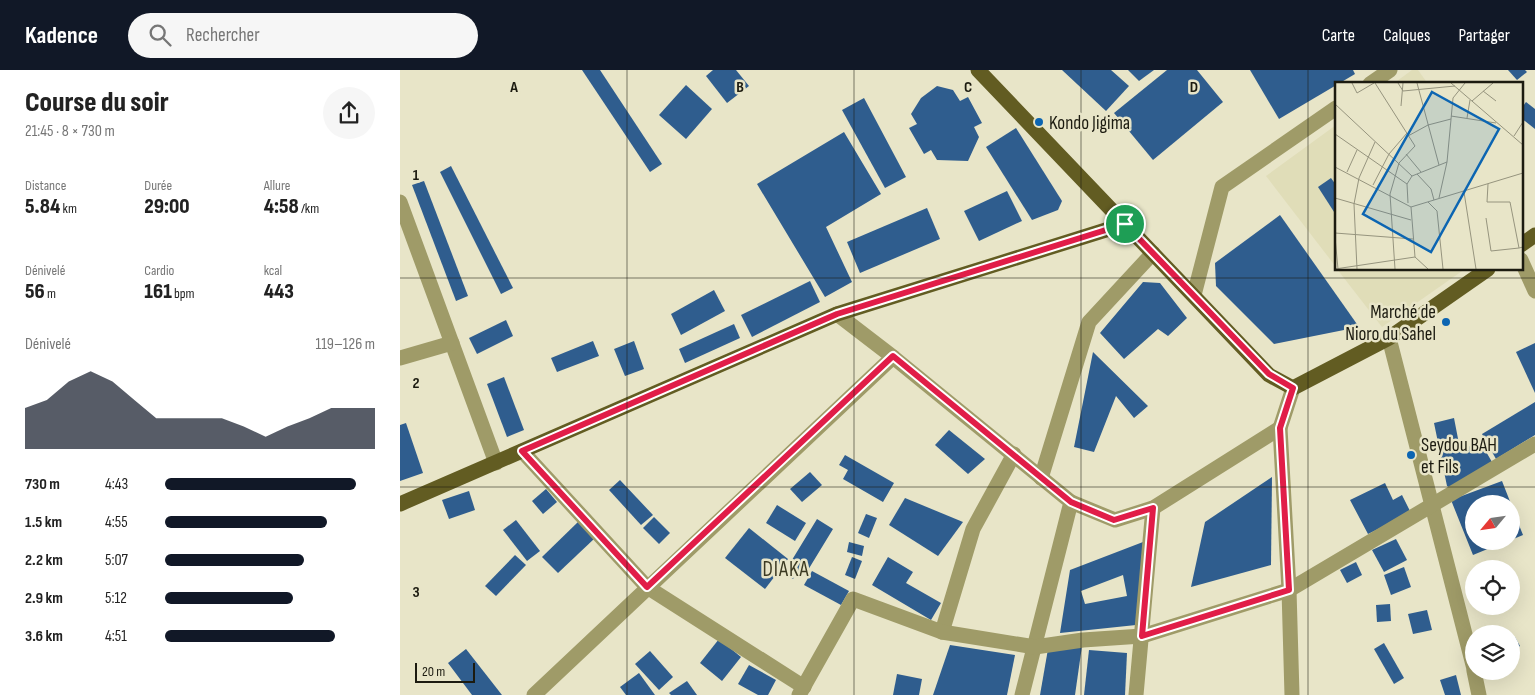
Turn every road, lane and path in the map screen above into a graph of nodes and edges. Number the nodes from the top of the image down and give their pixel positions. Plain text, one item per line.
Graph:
1 (978, 70) edge
2 (1390, 70) edge
3 (1373, 82) edge
4 (1335, 109) edge
5 (400, 202) edge
6 (1125, 224) junction
7 (1535, 235) edge
8 (1522, 244) edge
9 (1153, 253) junction
10 (1522, 262) edge
11 (1487, 270) edge
12 (1535, 291) edge
13 (1194, 295) junction
14 (837, 314) junction
15 (1389, 338) junction
16 (452, 343) junction
17 (893, 356) junction
18 (400, 358) edge
19 (1293, 388) junction
20 (1280, 428) junction
21 (1535, 444) edge
22 (522, 451) junction
23 (1014, 454) junction
24 (496, 462) junction
25 (1042, 478) junction
26 (1071, 502) junction
27 (400, 504) edge
28 (1432, 506) junction
29 (1153, 508) junction
30 (647, 587) junction
31 (1289, 590) junction
32 (942, 632) junction
33 (1465, 635) edge
34 (1142, 636) junction
35 (1035, 647) junction
36 (1476, 680) edge
37 (801, 691) edge
38 (534, 695) edge
39 (1022, 695) edge
40 (1136, 695) edge
41 (1292, 695) edge
42 (1479, 695) edge

1 - 6 main road
2 - 3 street
4 - 13 street
5 - 16 street
6 - 9 main road
6 - 14 main road
7 - 8 main road
9 - 13 main road
9 - 25 street
10 - 12 street
11 - 15 main road
13 - 19 main road
14 - 17 street
14 - 22 main road
15 - 19 main road
15 - 28 street
16 - 18 street
16 - 24 street
17 - 23 street
17 - 30 street
19 - 20 street
20 - 29 street
20 - 31 street
21 - 28 street
22 - 24 main road
22 - 30 street
23 - 25 street
23 - 32 street
24 - 27 main road
25 - 26 street
26 - 29 street
26 - 35 street
28 - 31 street
28 - 33 street
29 - 34 street
30 - 37 street
30 - 38 street
31 - 34 street
31 - 41 street
32 - 35 street
32 - 37 street
34 - 35 street
34 - 40 street
35 - 39 street
36 - 42 street

